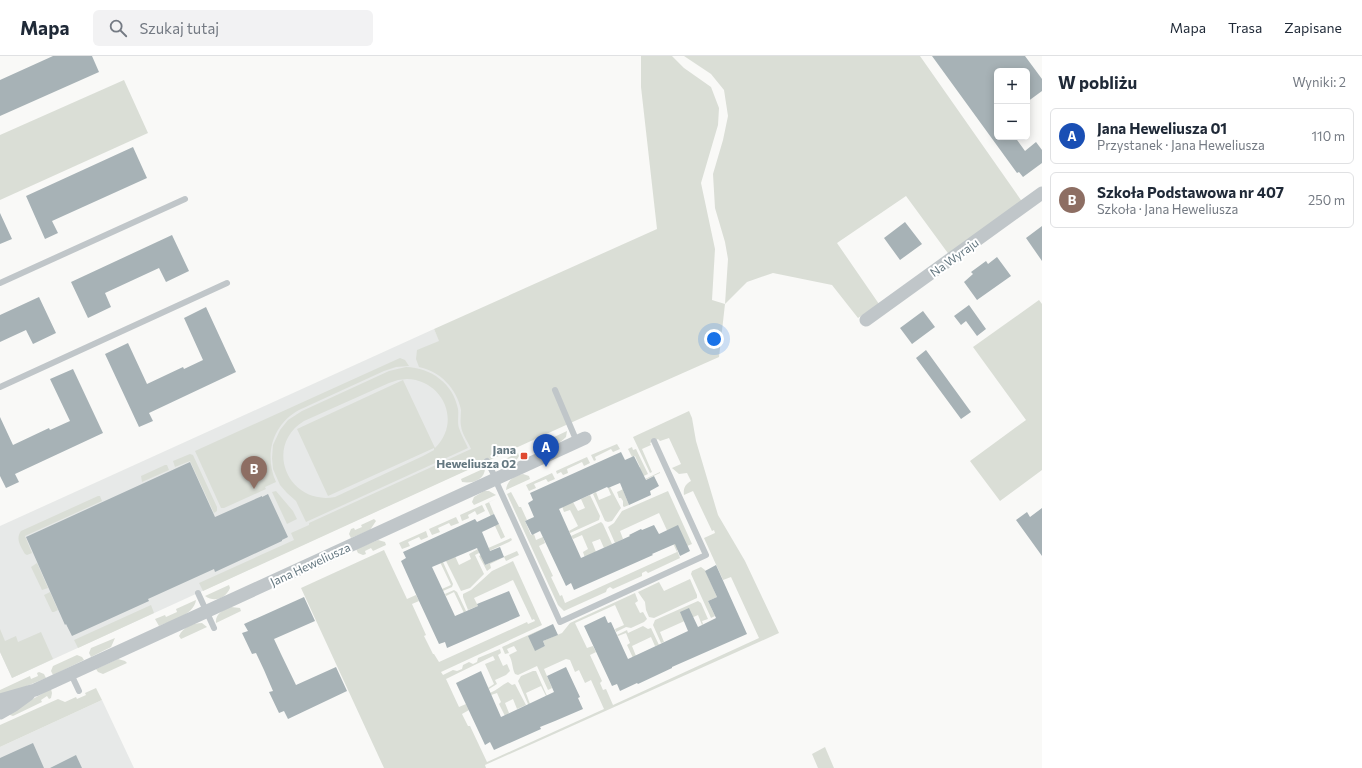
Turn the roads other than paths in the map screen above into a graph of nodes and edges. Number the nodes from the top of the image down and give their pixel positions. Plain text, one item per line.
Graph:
1 (1042, 193) edge
2 (185, 199) dead end
3 (0, 283) edge
4 (227, 283) dead end
5 (866, 320) dead end
6 (0, 387) edge
7 (555, 390) dead end
8 (581, 440) joint
9 (654, 441) dead end
10 (487, 461) dead end
11 (495, 479) junction
12 (198, 593) dead end
13 (206, 612) junction
14 (214, 628) dead end
15 (71, 674) junction
16 (35, 690) junction
17 (79, 692) dead end
18 (0, 700) edge
19 (0, 713) edge

1 - 5 street, Na Wyraju
2 - 3 lane
4 - 6 lane
7 - 8 lane
8 - 11 street, Jana Heweliusza
9 - 11 lane
10 - 11 lane
11 - 13 street, Jana Heweliusza
12 - 13 lane
13 - 14 lane
13 - 15 street, Jana Heweliusza
15 - 16 street, Jana Heweliusza
15 - 17 lane
16 - 18 street, Jana Heweliusza
16 - 19 street, Jana Heweliusza

